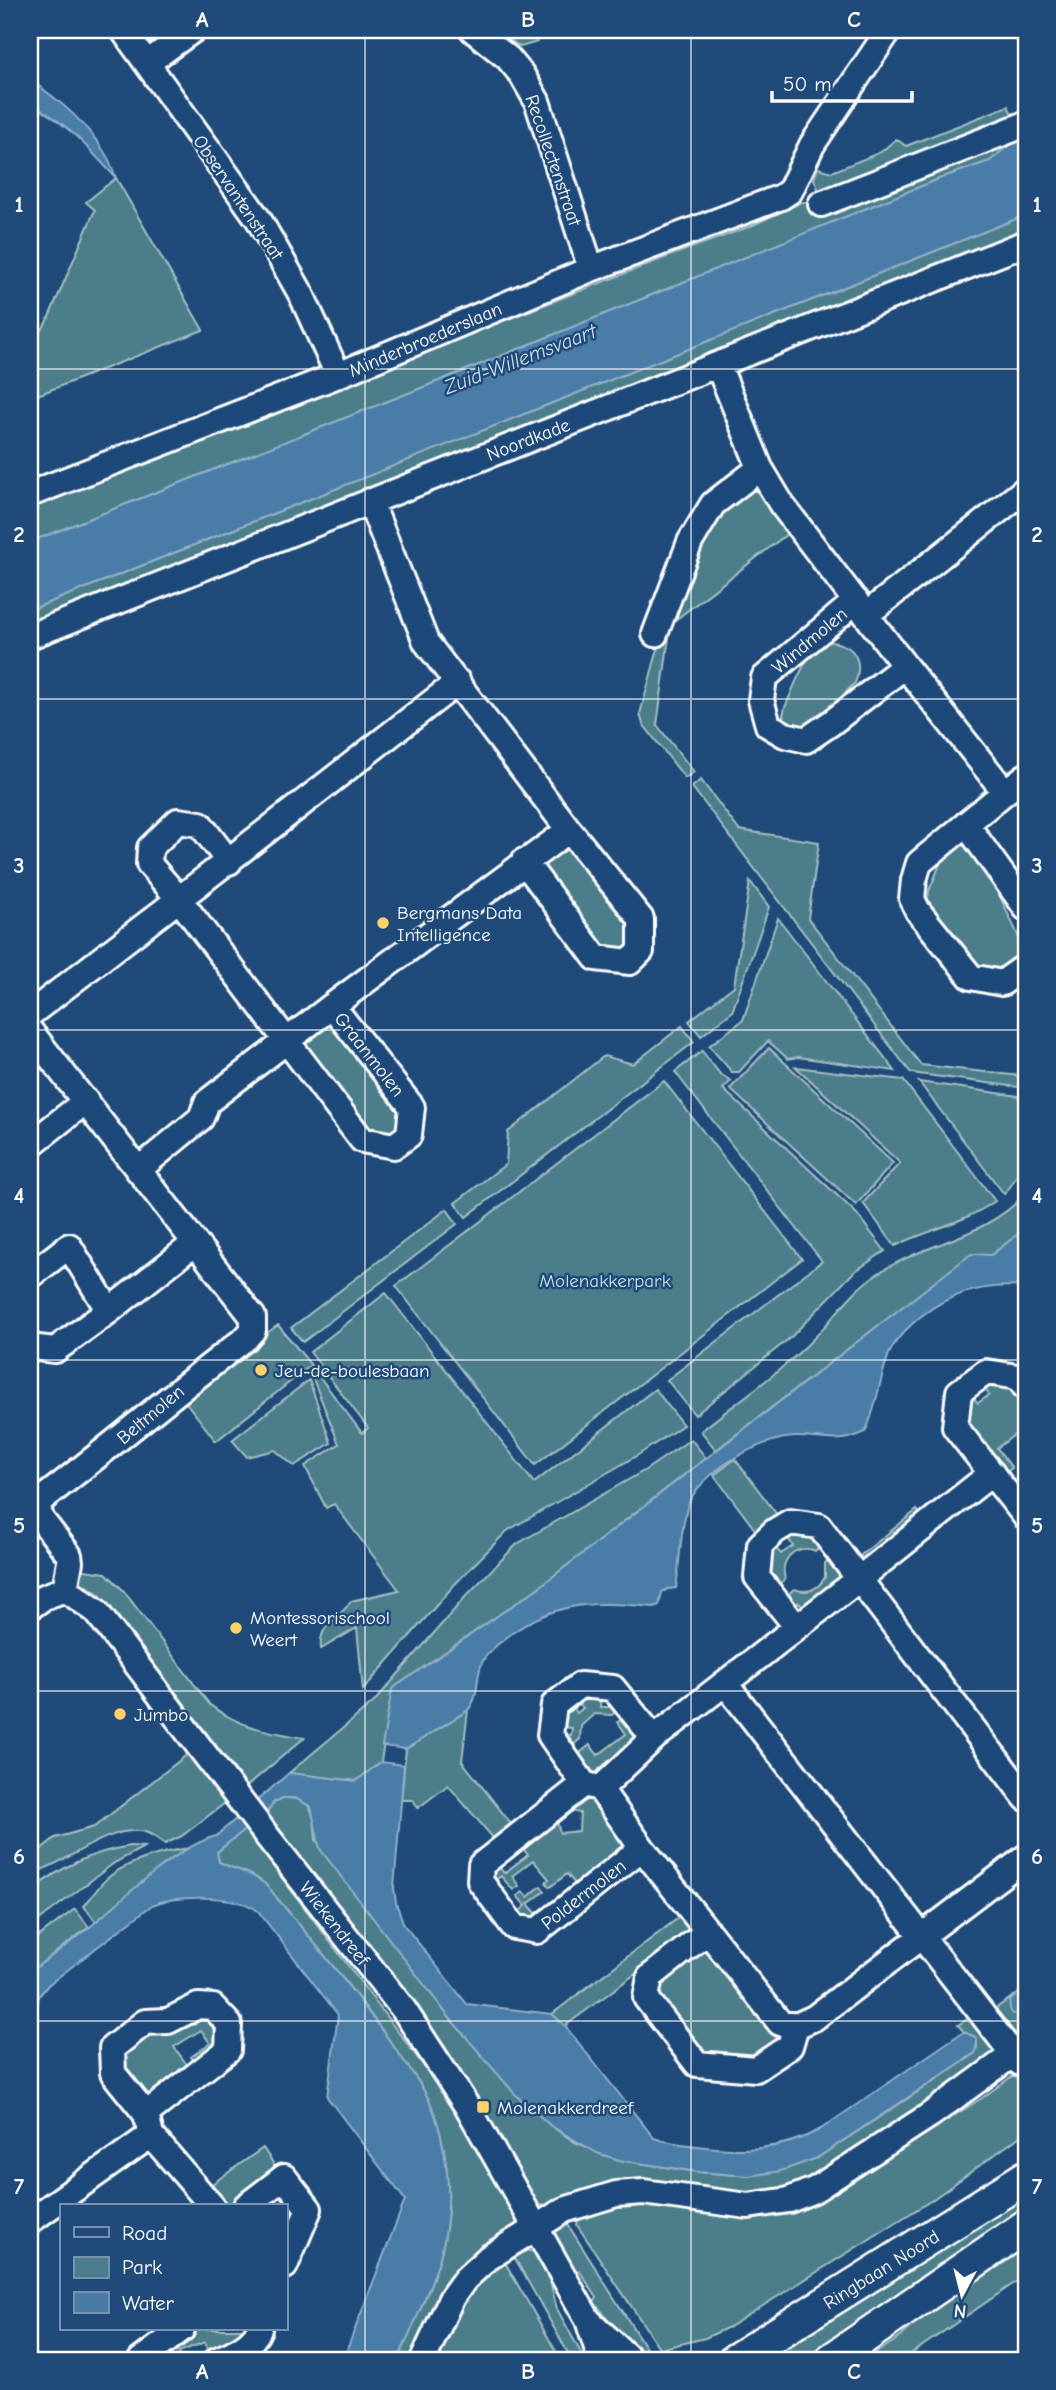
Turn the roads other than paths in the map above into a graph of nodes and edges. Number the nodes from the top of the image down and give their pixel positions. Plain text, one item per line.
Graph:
1 (123, 30) edge
2 (193, 30) edge
3 (473, 30) edge
4 (889, 30) edge
5 (147, 62) junction
6 (1026, 124) edge
7 (821, 204) dead end
8 (1026, 243) edge
9 (591, 269) junction
10 (718, 365) junction
11 (338, 375) junction
12 (760, 468) junction
13 (1026, 489) edge
14 (30, 494) edge
15 (370, 501) junction
16 (861, 607) junction
17 (655, 634) dead end
18 (30, 636) edge
19 (905, 666) junction
20 (458, 682) junction
21 (1026, 776) edge
22 (1006, 792) junction
23 (966, 824) junction
24 (569, 830) junction
25 (524, 861) junction
26 (229, 862) junction
27 (179, 899) junction
28 (1026, 908) edge
29 (1026, 966) edge
30 (332, 1006) junction
31 (30, 1014) edge
32 (30, 1031) edge
33 (286, 1041) junction
34 (86, 1101) junction
35 (30, 1145) edge
36 (138, 1170) junction
37 (195, 1243) junction
38 (30, 1276) edge
39 (109, 1311) junction
40 (30, 1346) edge
41 (1026, 1388) edge
42 (992, 1473) junction
43 (34, 1503) edge
44 (1026, 1517) edge
45 (859, 1579) junction
46 (65, 1589) junction
47 (30, 1607) edge
48 (797, 1627) junction
49 (725, 1683) junction
50 (654, 1738) junction
51 (1022, 1785) edge
52 (592, 1786) junction
53 (642, 1848) junction
54 (1026, 1857) edge
55 (707, 1931) junction
56 (923, 1935) junction
57 (796, 2026) junction
58 (1021, 2055) edge
59 (149, 2124) junction
60 (1026, 2176) edge
61 (210, 2204) edge
62 (250, 2204) edge
63 (30, 2221) edge
64 (1026, 2226) edge
65 (534, 2228) junction
66 (287, 2261) edge
67 (588, 2320) junction
68 (181, 2330) edge
69 (259, 2330) edge
70 (143, 2360) edge
71 (217, 2360) edge
72 (423, 2360) edge
73 (601, 2360) edge
74 (631, 2360) edge
75 (734, 2360) edge
76 (831, 2360) edge

1 - 5 street, Observantenstraat
2 - 5 street
3 - 9 street, Recollectenstraat
4 - 9 street, Minderbroederslaan
5 - 11 street, Observantenstraat
6 - 7 street
8 - 10 street, Noordkade
9 - 11 street, Minderbroederslaan
10 - 12 street, Windmolen
10 - 15 street, Noordkade
11 - 14 street, Minderbroederslaan
12 - 16 street, Windmolen
12 - 17 street
13 - 16 street, Windmolen
15 - 18 street, Noordkade
15 - 20 street
16 - 19 street, Windmolen
16 - 19 street, Windmolen
19 - 22 street, Windmolen
20 - 24 street
20 - 26 street
21 - 22 street
22 - 23 street
23 - 28 street
23 - 29 street
24 - 25 street, Graanmolen
24 - 25 street
25 - 30 street, Graanmolen
26 - 27 street
26 - 27 street, Graanmolen
27 - 31 street
27 - 33 street, Graanmolen
30 - 33 street, Graanmolen
30 - 33 street, Graanmolen
32 - 34 street, Beltmolen
33 - 36 street, Graanmolen
34 - 35 street
34 - 36 street, Beltmolen
36 - 37 street, Beltmolen
37 - 39 street
37 - 43 street, Beltmolen
38 - 39 street
39 - 40 street
41 - 42 street
42 - 44 street
42 - 45 street, Poldermolen
43 - 46 street, Beltmolen
45 - 48 street, Poldermolen
45 - 48 street
45 - 51 street
46 - 47 street
46 - 65 street, Wiekendreef
48 - 49 street, Poldermolen
49 - 50 street, Poldermolen
49 - 56 street
50 - 52 street, Poldermolen
50 - 52 street, Poldermolen
52 - 53 street, Poldermolen
52 - 53 street, Poldermolen
53 - 55 street, Poldermolen
54 - 56 street
55 - 57 street, Poldermolen
55 - 57 street
56 - 57 street
56 - 58 street
58 - 65 street
59 - 59 street
59 - 61 street
59 - 63 street
60 - 75 main road, Ringbaan Noord
62 - 66 street
64 - 76 main road
65 - 67 street, Wiekendreef
65 - 72 street
67 - 73 street, Wiekendreef
67 - 74 street, Wiekendreef
68 - 70 street
69 - 71 street

